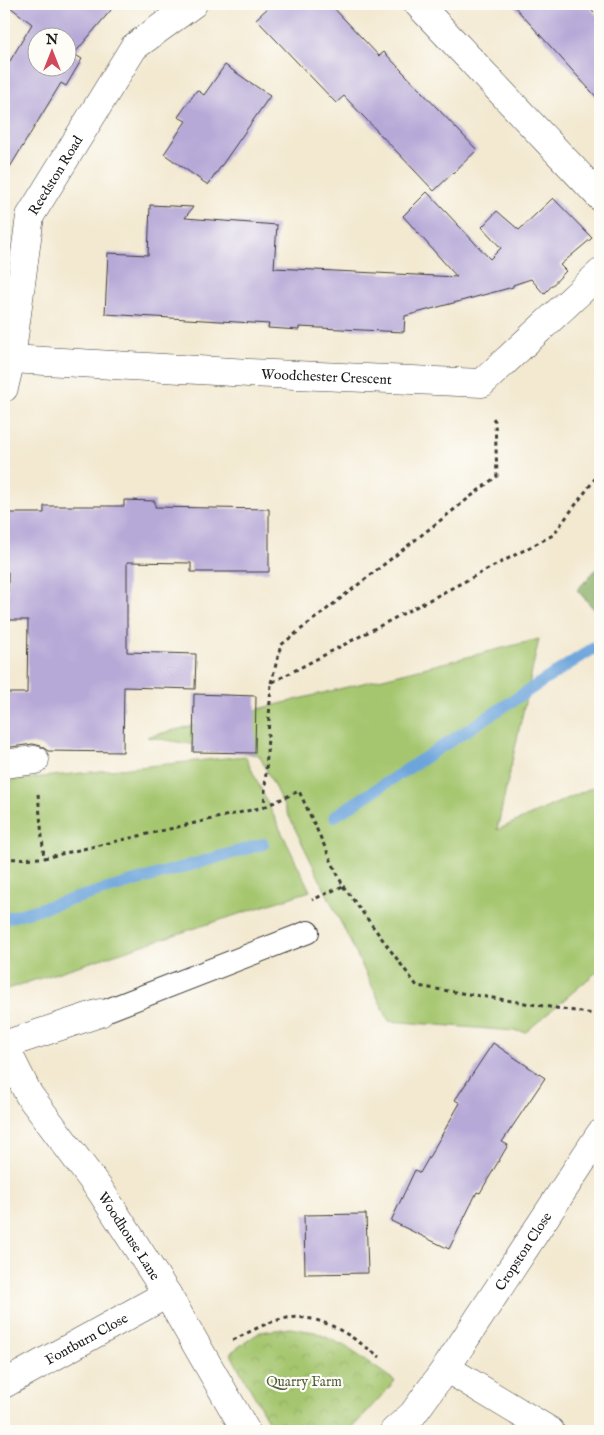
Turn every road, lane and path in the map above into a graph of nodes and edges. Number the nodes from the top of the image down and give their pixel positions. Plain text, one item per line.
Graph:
1 (193, 4) edge
2 (418, 4) edge
3 (600, 197) edge
4 (600, 273) edge
5 (11, 359) junction
6 (4, 388) edge
7 (490, 414) dead end
8 (600, 472) edge
9 (271, 684) junction
10 (35, 760) joint
11 (4, 764) edge
12 (264, 807) junction
13 (44, 858) junction
14 (4, 859) edge
15 (343, 886) junction
16 (309, 901) dead end
17 (308, 932) dead end
18 (100, 1013) joint
19 (600, 1015) edge
20 (4, 1045) edge
21 (600, 1134) edge
22 (167, 1294) junction
23 (227, 1343) dead end
24 (380, 1357) dead end
25 (446, 1368) junction
26 (4, 1384) edge
27 (246, 1431) edge
28 (394, 1431) edge
29 (550, 1431) edge

1 - 5 street, Reedston Road
2 - 3 street
4 - 5 street, Woodchester Crescent
5 - 6 street, Reedston Road
7 - 9 path
8 - 9 path
9 - 12 path
10 - 11 street
10 - 13 path
12 - 13 path
12 - 15 path
13 - 14 path
15 - 16 path
15 - 19 path
17 - 18 lane
18 - 20 street, Woodhouse Lane
20 - 22 street, Woodhouse Lane
21 - 25 street, Cropston Close
22 - 26 street, Fontburn Close
22 - 27 street, Woodhouse Lane
23 - 24 path
25 - 28 street, Cropston Close
25 - 29 street

